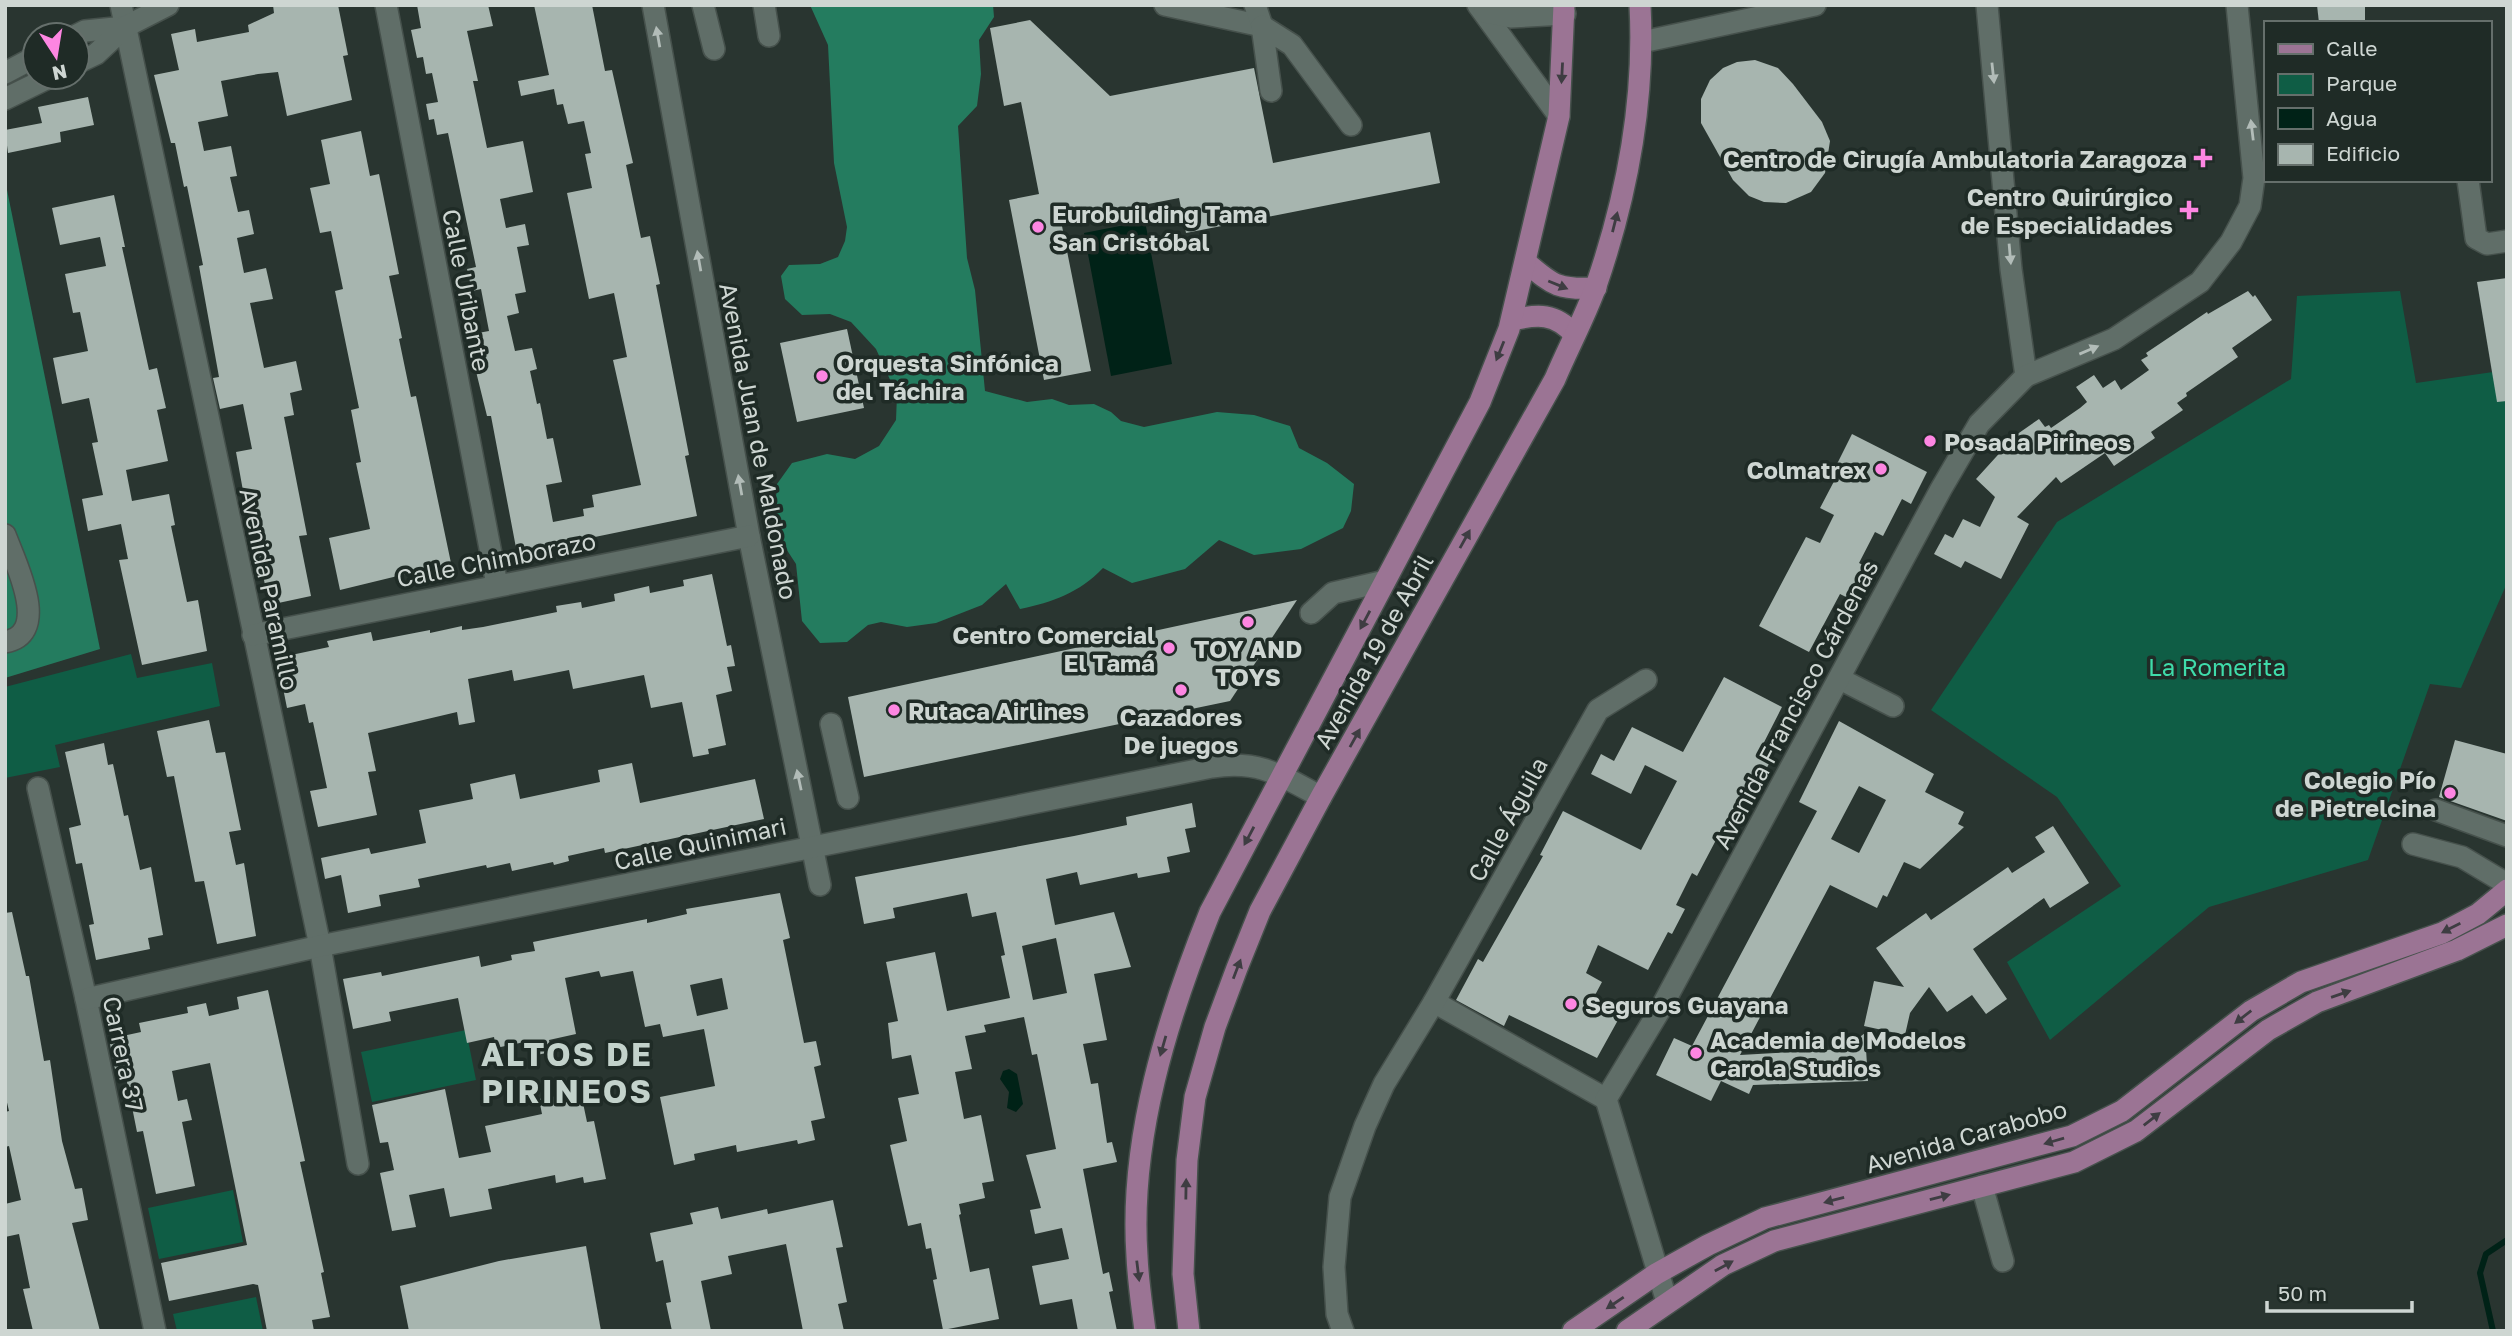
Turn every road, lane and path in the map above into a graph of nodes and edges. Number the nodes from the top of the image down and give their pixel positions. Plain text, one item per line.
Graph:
1 (121, 5) edge
2 (168, 5) edge
3 (386, 5) edge
4 (653, 5) edge
5 (703, 5) edge
6 (764, 5) edge
7 (1165, 5) edge
8 (1640, 5) edge
9 (1815, 5) edge
10 (1987, 5) edge
11 (2238, 5) edge
12 (1481, 9) edge
13 (1564, 10) edge
14 (1258, 15) edge
15 (125, 27) junction
16 (91, 30) edge
17 (769, 36) dead end
18 (1642, 42) junction
19 (714, 49) dead end
20 (91, 56) edge
21 (21, 64) edge
22 (5, 73) edge
23 (21, 91) edge
24 (1270, 91) dead end
25 (5, 99) edge
26 (1559, 116) junction
27 (1351, 125) dead end
28 (2468, 182) edge
29 (2507, 241) edge
30 (1527, 262) junction
31 (1596, 288) junction
32 (1512, 320) junction
33 (1574, 334) junction
34 (2026, 376) junction
35 (5, 535) edge
36 (749, 536) junction
37 (1385, 581) junction
38 (497, 585) junction
39 (1311, 613) dead end
40 (253, 635) junction
41 (5, 642) edge
42 (1840, 679) junction
43 (1646, 680) dead end
44 (1894, 706) dead end
45 (831, 724) dead end
46 (1281, 776) junction
47 (38, 789) dead end
48 (1321, 797) junction
49 (849, 798) dead end
50 (2436, 810) dead end
51 (2507, 836) edge
52 (2413, 844) dead end
53 (812, 847) junction
54 (2507, 884) edge
55 (820, 885) dead end
56 (2507, 890) edge
57 (2507, 925) edge
58 (320, 946) junction
59 (86, 999) junction
60 (1434, 1002) junction
61 (1606, 1100) junction
62 (358, 1164) dead end
63 (1982, 1186) junction
64 (2003, 1261) dead end
65 (1657, 1274) junction
66 (1667, 1302) junction
67 (155, 1331) edge
68 (1145, 1331) edge
69 (1189, 1331) edge
70 (1343, 1331) edge
71 (1573, 1331) edge
72 (1627, 1331) edge

1 - 15 street, Avenida Paramillo
2 - 15 street
3 - 38 street, Calle Uribante
36 -> 4 street, Avenida Juan de Maldonado
5 - 19 street
6 - 17 street
7 - 14 street
8 - 18 main road, Avenida 19 de Abril
9 - 18 street
10 -> 34 street
34 -> 11 street, Avenida Francisco Cárdenas
12 - 13 street
12 - 26 street
13 -> 26 main road, Avenida 19 de Abril
14 - 24 street
14 - 27 street
15 - 16 street
15 - 20 street
15 - 40 street, Avenida Paramillo
31 -> 18 main road, Avenida 19 de Abril
21 - 22 street
23 - 25 street
26 - 30 main road, Avenida 19 de Abril
28 - 29 street
30 -> 31 main road
30 - 32 main road, Avenida 19 de Abril
31 - 33 main road, Avenida 19 de Abril
32 - 33 main road
32 -> 37 main road, Avenida 19 de Abril
48 -> 33 main road, Avenida 19 de Abril
34 - 42 street, Avenida Francisco Cárdenas
35 - 41 street
36 - 38 street, Calle Chimborazo
53 -> 36 street, Avenida Juan de Maldonado
37 - 39 street
37 -> 46 main road, Avenida 19 de Abril
38 - 40 street, Calle Chimborazo
40 - 58 street, Avenida Paramillo
42 - 44 street
42 - 61 street, Avenida Francisco Cárdenas
43 - 60 street, Calle Águila
45 - 49 street
46 - 48 street, Calle Quinimari
46 - 53 street, Calle Quinimari
46 -> 68 main road, Avenida 19 de Abril
47 - 59 street, Carrera 37
69 -> 48 main road, Avenida 19 de Abril
50 - 51 street
52 - 54 street
53 - 55 street, Avenida Juan de Maldonado
53 - 58 street, Calle Quinimari
56 -> 65 main road, Avenida Carabobo
63 -> 57 main road, Avenida Carabobo
58 - 59 street, Calle Quinimari
58 - 62 street, Avenida Paramillo
59 - 67 street, Carrera 37
60 - 61 street
60 - 70 street, Calle Águila
61 - 65 street
63 - 64 street
66 -> 63 main road, Avenida Carabobo
65 - 66 street
65 -> 71 main road, Avenida Carabobo
66 - 72 main road, Avenida Carabobo

